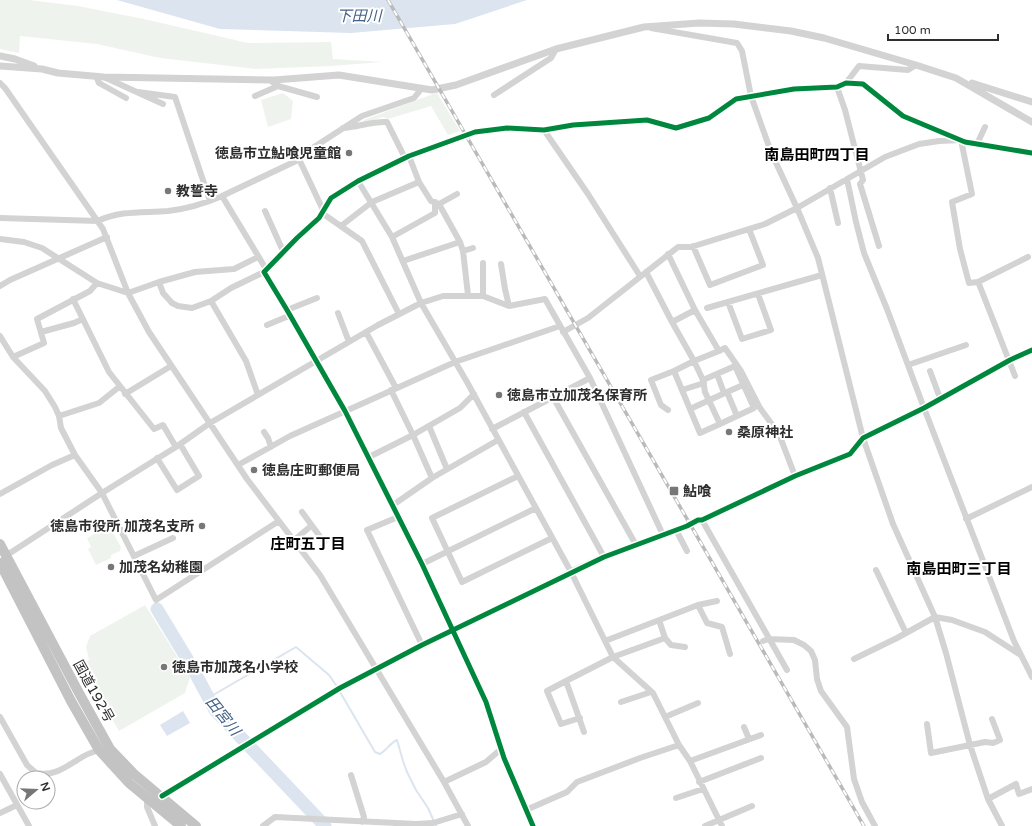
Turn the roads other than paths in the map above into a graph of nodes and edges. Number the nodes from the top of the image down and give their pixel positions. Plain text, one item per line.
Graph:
1 (644, 27) junction
2 (556, 49) junction
3 (0, 56) edge
4 (916, 65) junction
5 (0, 66) edge
6 (42, 70) junction
7 (96, 76) junction
8 (104, 77) junction
9 (956, 78) junction
10 (270, 80) junction
11 (0, 83) edge
12 (846, 83) junction
13 (278, 86) junction
14 (837, 86) junction
15 (422, 88) junction
16 (138, 92) junction
17 (494, 95) dead end
18 (255, 96) dead end
19 (751, 96) junction
20 (317, 97) dead end
21 (126, 98) dead end
22 (1032, 102) edge
23 (163, 104) dead end
24 (1032, 122) edge
25 (985, 127) dead end
26 (342, 128) junction
27 (544, 130) junction
28 (961, 140) junction
29 (977, 144) junction
30 (1032, 153) edge
31 (407, 157) junction
32 (299, 159) junction
33 (860, 171) junction
34 (847, 179) junction
35 (358, 181) junction
36 (420, 182) junction
37 (830, 188) junction
38 (457, 194) dead end
39 (222, 196) junction
40 (210, 201) junction
41 (372, 202) junction
42 (437, 203) junction
43 (798, 208) junction
44 (264, 211) dead end
45 (323, 212) junction
46 (0, 218) edge
47 (98, 221) junction
48 (838, 223) dead end
49 (341, 226) junction
50 (749, 229) junction
51 (392, 236) junction
52 (107, 237) junction
53 (0, 239) edge
54 (460, 242) junction
55 (693, 246) junction
56 (879, 246) dead end
57 (473, 248) dead end
58 (283, 251) junction
59 (463, 251) junction
60 (668, 254) junction
61 (258, 257) junction
62 (1028, 257) dead end
63 (58, 258) junction
64 (403, 261) junction
65 (483, 263) dead end
66 (501, 264) dead end
67 (265, 270) junction
68 (646, 272) junction
69 (822, 275) junction
70 (640, 276) junction
71 (159, 282) junction
72 (978, 282) junction
73 (97, 283) junction
74 (0, 286) edge
75 (128, 294) junction
76 (758, 294) junction
77 (468, 295) junction
78 (483, 296) junction
79 (317, 298) dead end
80 (73, 299) junction
81 (211, 301) junction
82 (728, 302) junction
83 (421, 303) junction
84 (509, 306) junction
85 (707, 308) dead end
86 (695, 310) junction
87 (289, 313) junction
88 (338, 313) dead end
89 (399, 314) junction
90 (83, 319) junction
91 (672, 322) junction
92 (267, 325) dead end
93 (560, 326) junction
94 (41, 332) junction
95 (366, 332) junction
96 (563, 332) junction
97 (0, 336) edge
98 (349, 342) junction
99 (966, 345) dead end
100 (1032, 350) edge
101 (719, 351) junction
102 (13, 357) junction
103 (1010, 360) junction
104 (694, 361) junction
105 (316, 362) junction
106 (455, 362) junction
107 (908, 365) junction
108 (171, 366) junction
109 (674, 371) junction
110 (930, 371) dead end
111 (717, 374) junction
112 (1015, 376) dead end
113 (590, 378) junction
114 (703, 382) junction
115 (743, 385) junction
116 (119, 387) junction
117 (393, 389) junction
118 (682, 390) junction
119 (726, 392) junction
120 (125, 394) junction
121 (474, 394) junction
122 (258, 395) junction
123 (553, 397) junction
124 (940, 398) junction
125 (710, 401) junction
126 (924, 408) junction
127 (690, 409) junction
128 (668, 410) dead end
129 (345, 411) junction
130 (524, 412) junction
131 (59, 416) junction
132 (737, 416) junction
133 (210, 423) junction
134 (720, 424) junction
135 (429, 426) junction
136 (492, 429) junction
137 (264, 432) dead end
138 (413, 435) junction
139 (863, 438) junction
140 (498, 440) junction
141 (178, 445) junction
142 (271, 446) junction
143 (75, 455) junction
144 (369, 457) junction
145 (157, 458) junction
146 (238, 465) junction
147 (447, 469) junction
148 (518, 476) junction
149 (795, 476) junction
150 (432, 478) junction
151 (1032, 487) edge
152 (102, 493) junction
153 (0, 494) edge
154 (393, 504) junction
155 (536, 508) junction
156 (302, 512) dead end
157 (398, 517) junction
158 (966, 519) junction
159 (702, 520) junction
160 (279, 521) junction
161 (693, 522) dead end
162 (311, 526) junction
163 (687, 526) dead end
164 (676, 530) junction
165 (663, 535) junction
166 (173, 538) dead end
167 (552, 538) junction
168 (293, 540) junction
169 (324, 542) dead end
170 (0, 544) edge
171 (636, 545) junction
172 (447, 551) junction
173 (687, 551) dead end
174 (134, 556) junction
175 (604, 557) junction
176 (2, 560) edge
177 (422, 564) junction
178 (876, 570) dead end
179 (571, 572) junction
180 (717, 601) dead end
181 (698, 605) junction
182 (935, 617) junction
183 (659, 620) junction
184 (453, 630) junction
185 (906, 633) junction
186 (665, 638) junction
187 (766, 640) junction
188 (605, 641) junction
189 (422, 645) junction
190 (684, 647) dead end
191 (730, 654) dead end
192 (1022, 656) junction
193 (614, 657) junction
194 (854, 659) dead end
195 (1029, 663) edge
196 (376, 669) junction
197 (786, 670) dead end
198 (1032, 677) edge
199 (566, 681) junction
200 (651, 692) junction
201 (621, 702) dead end
202 (698, 703) dead end
203 (0, 717) edge
204 (665, 717) junction
205 (580, 718) junction
206 (992, 718) dead end
207 (927, 724) dead end
208 (744, 727) dead end
209 (584, 732) dead end
210 (761, 734) dead end
211 (749, 739) junction
212 (679, 745) junction
213 (970, 745) junction
214 (501, 749) junction
215 (99, 750) junction
216 (761, 758) dead end
217 (690, 761) junction
218 (351, 775) dead end
219 (1, 778) edge
220 (444, 782) junction
221 (699, 782) junction
222 (703, 789) junction
223 (1032, 789) edge
224 (162, 796) junction
225 (147, 798) junction
226 (676, 798) dead end
227 (988, 799) junction
228 (16, 803) edge
229 (16, 805) edge
230 (752, 806) dead end
231 (20, 810) edge
232 (526, 810) junction
233 (0, 813) edge
234 (462, 814) junction
235 (362, 822) junction
236 (720, 823) edge
237 (416, 825) edge
238 (29, 826) edge
239 (155, 826) edge
240 (181, 826) edge
241 (196, 826) edge
242 (263, 826) edge
243 (468, 826) edge
244 (533, 826) edge
245 (706, 826) edge
246 (875, 826) edge
247 (1002, 826) edge

1 - 2 street
1 - 4 street
1 - 19 street
2 - 15 street
2 - 17 street
3 - 6 street
4 - 9 street
4 - 12 street
5 - 6 street
6 - 7 street
7 - 8 street
7 - 21 street
8 - 10 street
8 - 16 street
9 - 22 street
9 - 24 street
10 - 13 street
10 - 15 street
11 - 47 street
12 - 14 street
12 - 28 street
13 - 18 street
13 - 20 street
14 - 19 street
14 - 33 street
15 - 26 street
16 - 23 street
16 - 40 street
19 - 27 street
19 - 43 street
25 - 29 street
26 - 31 street
26 - 32 street
27 - 31 street
27 - 70 street
28 - 29 street
28 - 33 street
28 - 72 street
29 - 30 street
31 - 35 street
31 - 36 street
32 - 39 street
32 - 45 street
33 - 34 street
33 - 56 street
34 - 37 street
34 - 107 street
35 - 41 street
35 - 45 street
36 - 41 street
36 - 42 street
37 - 43 street
37 - 48 street
38 - 42 street
39 - 40 street
39 - 61 street
40 - 47 street
41 - 49 street
41 - 51 street
42 - 51 street
42 - 54 street
43 - 50 street
43 - 69 street
44 - 58 street
45 - 49 street
45 - 58 street
46 - 47 street
47 - 52 street
49 - 89 street
50 - 55 street
50 - 55 street
51 - 64 street
52 - 63 street
52 - 75 street
53 - 63 street
54 - 59 street
54 - 64 street
55 - 60 street
57 - 59 street
58 - 67 street
59 - 77 street
60 - 68 street
60 - 86 street
61 - 67 street
61 - 71 street
62 - 72 street
63 - 73 street
63 - 74 street
64 - 83 street
65 - 78 street
66 - 84 street
67 - 81 street
67 - 87 street
68 - 70 street
68 - 91 street
69 - 76 street
69 - 139 street
70 - 96 street
71 - 75 street
71 - 81 street
72 - 103 street
73 - 75 street
73 - 80 street
75 - 108 street
76 - 82 street
76 - 82 street
77 - 78 street
77 - 83 street
78 - 84 street
79 - 87 street
80 - 90 street
80 - 94 street
81 - 122 street
82 - 85 street
83 - 89 street
83 - 106 street
84 - 93 street
86 - 91 street
86 - 101 street
87 - 92 street
87 - 105 street
88 - 98 street
89 - 95 street
90 - 94 street
90 - 116 street
91 - 104 street
93 - 96 street
93 - 106 street
94 - 102 street
95 - 98 street
95 - 117 street
96 - 113 street
97 - 102 street
98 - 105 street
99 - 107 street
100 - 103 street
101 - 104 street
101 - 149 street
102 - 131 street
103 - 112 street
103 - 124 street
104 - 109 street
104 - 114 street
105 - 122 street
105 - 129 street
106 - 117 street
106 - 121 street
107 - 126 street
108 - 120 street
108 - 133 street
109 - 118 street
109 - 128 street
110 - 124 street
111 - 114 street
111 - 115 street
111 - 119 street
113 - 123 street
113 - 165 street
114 - 118 street
114 - 125 street
115 - 119 street
115 - 132 street
116 - 120 street
116 - 131 street
117 - 129 street
117 - 138 street
118 - 127 street
119 - 125 street
119 - 132 street
120 - 141 street
121 - 135 street
121 - 136 street
122 - 133 street
123 - 130 street
123 - 171 street
124 - 126 street
125 - 127 street
125 - 134 street
126 - 139 street
126 - 158 street
127 - 134 street
129 - 142 street
129 - 144 street
130 - 136 street
130 - 175 street
131 - 143 street
132 - 134 street
133 - 141 street
133 - 146 street
135 - 138 street
135 - 147 street
136 - 140 street
137 - 142 street
138 - 144 street
138 - 150 street
139 - 149 street
139 - 182 street
140 - 147 street
140 - 148 street
141 - 145 street
141 - 145 street
142 - 146 street
143 - 152 street
143 - 153 street
144 - 154 street
145 - 152 street
146 - 160 street
147 - 150 street
148 - 155 street
148 - 172 street
149 - 159 street
150 - 154 street
151 - 158 street
152 - 174 street
152 - 176 street
154 - 157 street
155 - 167 street
155 - 172 street
156 - 162 street
157 - 177 street
157 - 189 street
158 - 192 street
159 - 161 street
159 - 187 street
160 - 168 street
160 - 174 street
162 - 168 street
162 - 169 street
163 - 164 street
164 - 165 street
164 - 173 street
165 - 171 street
166 - 174 street
167 - 172 street
167 - 179 street
168 - 196 street
170 - 176 highway, 国道192号
171 - 175 street
172 - 177 street
175 - 179 street
176 - 215 highway, 国道192号
176 - 224 highway, 国道192号
177 - 184 street
178 - 185 street
179 - 184 street
179 - 188 street
180 - 181 street
181 - 183 street
181 - 191 street
182 - 185 street
182 - 192 street
182 - 213 street
183 - 186 street
183 - 188 street
184 - 189 street
184 - 214 street
185 - 194 street
186 - 190 street
186 - 193 street
187 - 197 street
187 - 246 street
188 - 193 street
189 - 196 street
192 - 195 street
193 - 199 street
193 - 200 street
195 - 198 street
196 - 220 street
196 - 224 street
199 - 205 street
199 - 205 street
200 - 201 street
200 - 204 street
202 - 204 street
203 - 215 street
204 - 212 street
205 - 209 street
206 - 213 street
207 - 213 street
208 - 211 street
210 - 211 street
211 - 217 street
212 - 217 street
212 - 232 street
213 - 227 street
214 - 220 street
214 - 232 street
215 - 225 highway, 国道192号
216 - 221 street
217 - 221 street
218 - 235 street
219 - 228 street
220 - 234 street
221 - 222 street
222 - 226 street
222 - 236 street
223 - 227 street
224 - 241 highway, 国道192号
225 - 239 street
225 - 240 highway, 国道192号
227 - 247 street
229 - 233 street
230 - 236 street
231 - 238 street
232 - 244 street
234 - 237 street
234 - 243 street
235 - 237 street
235 - 242 street
236 - 245 street

